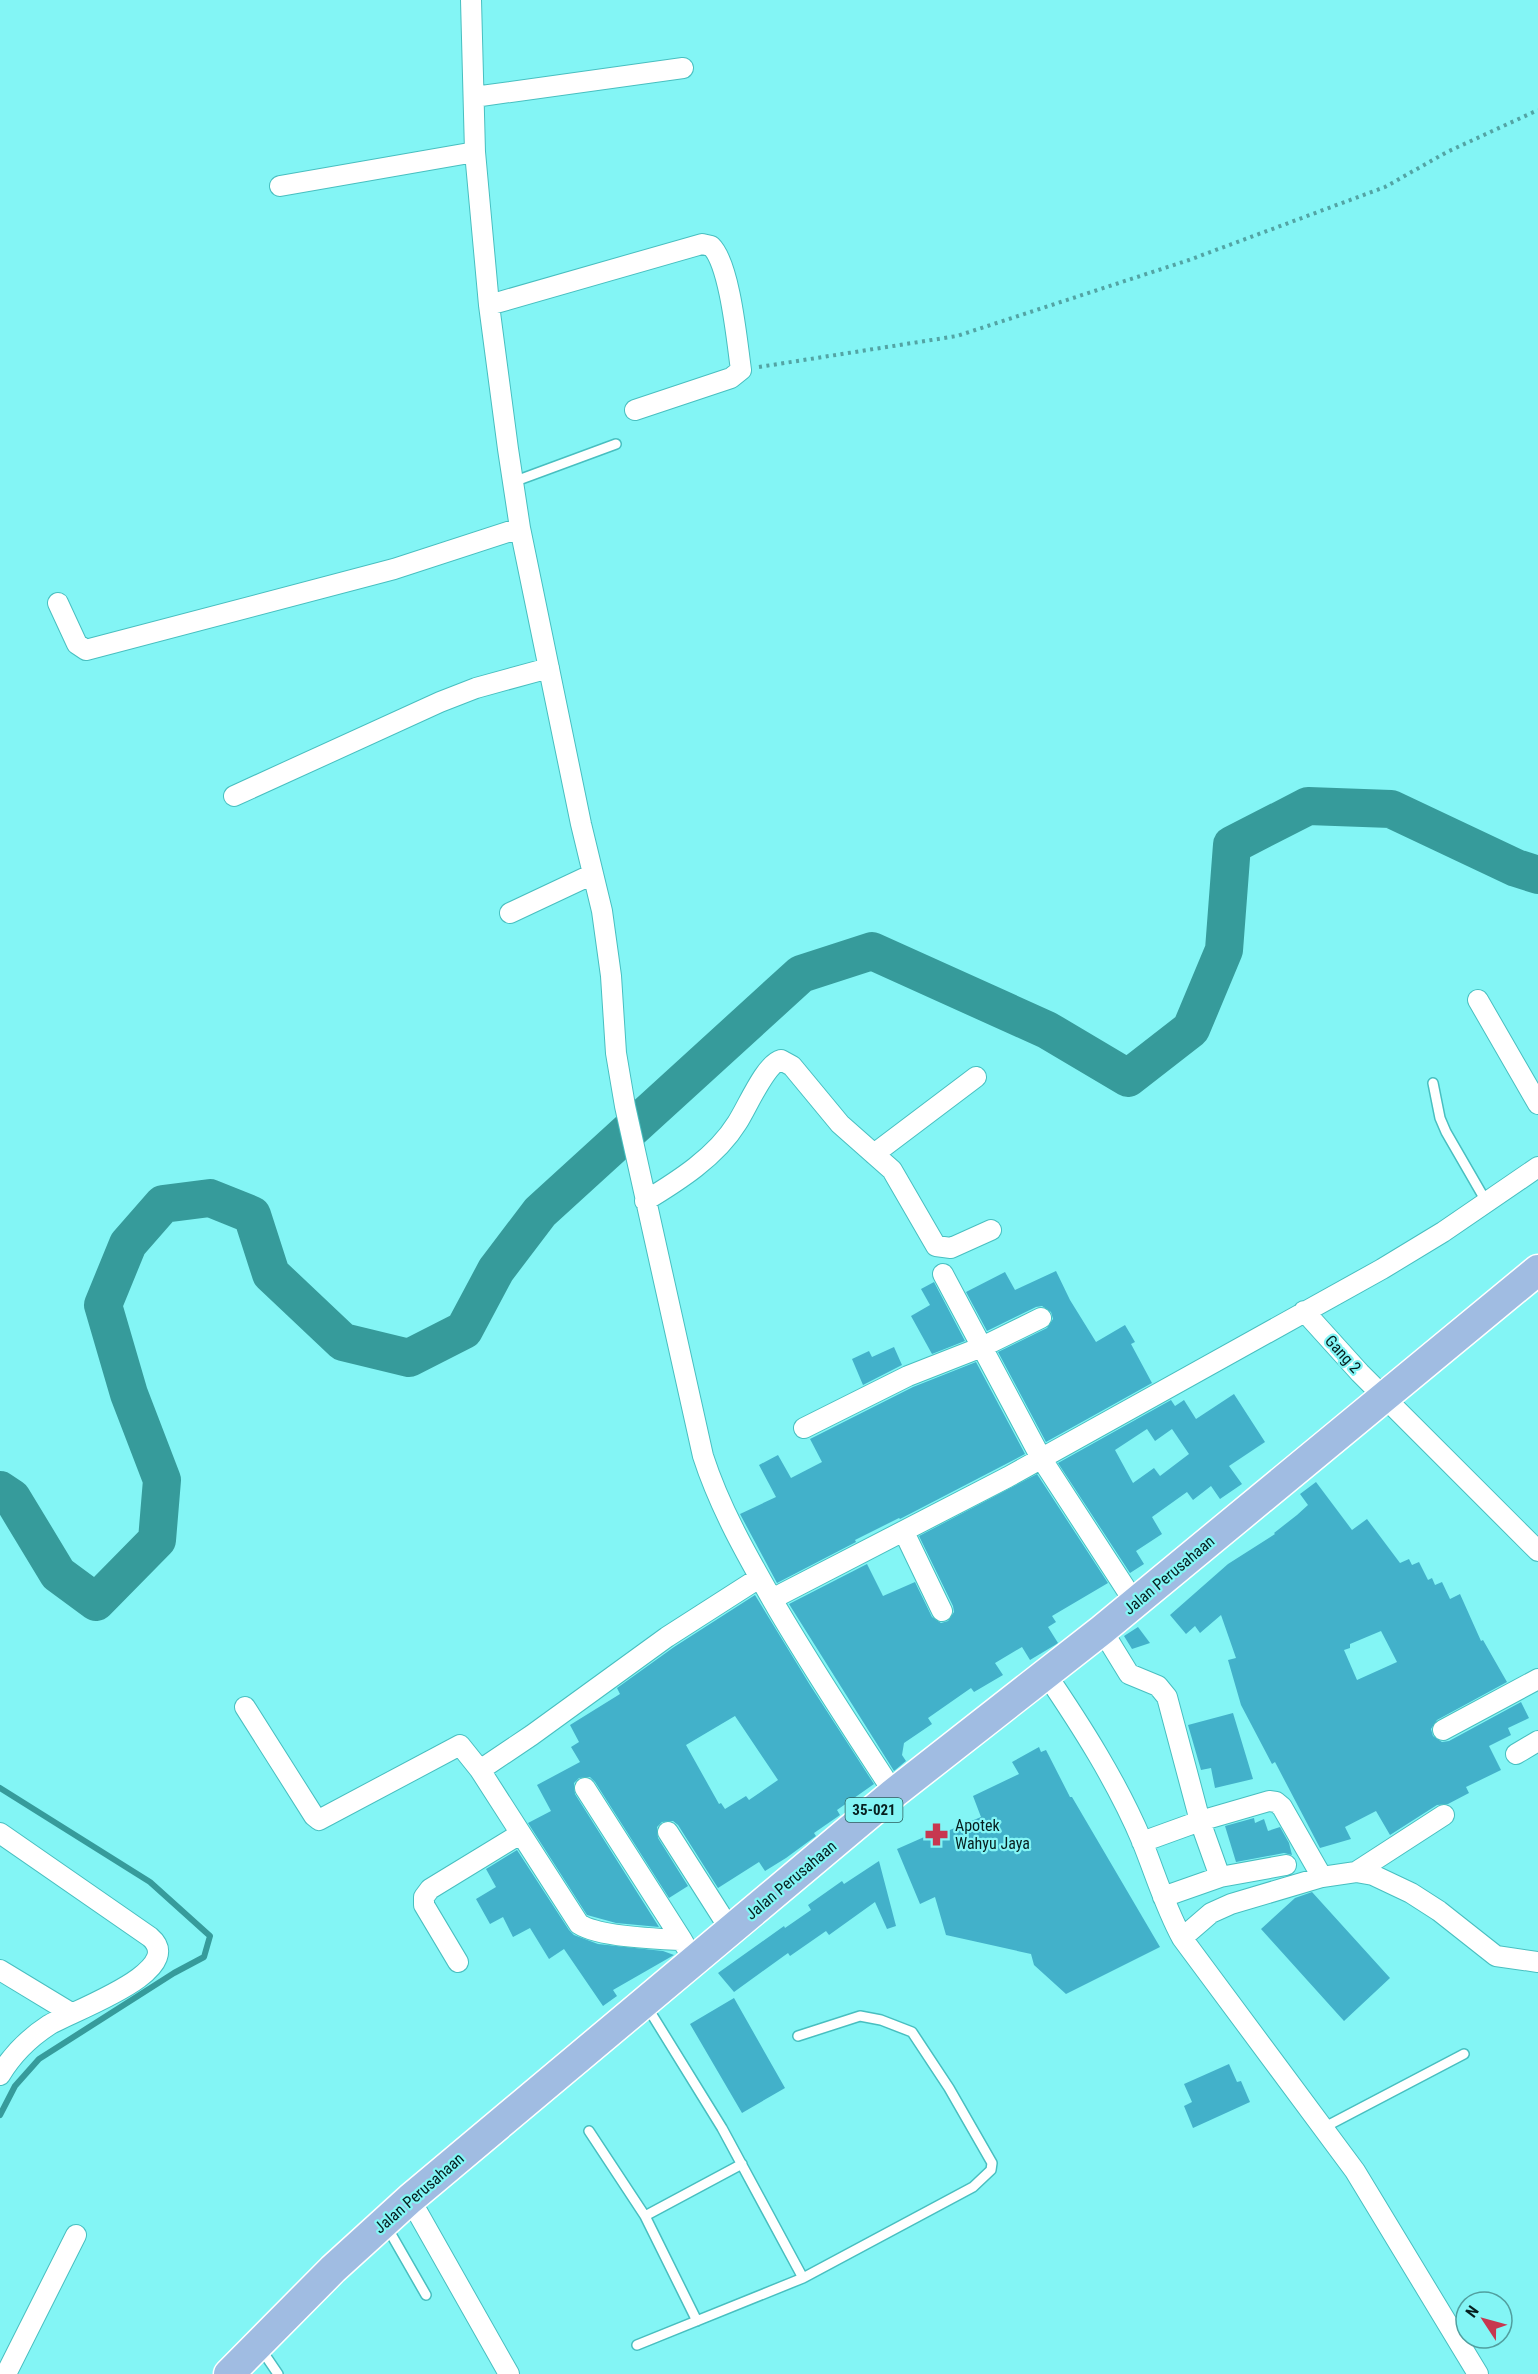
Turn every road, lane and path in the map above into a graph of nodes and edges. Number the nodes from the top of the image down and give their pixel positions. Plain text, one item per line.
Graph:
1 (471, 0) edge
2 (683, 68) dead end
3 (474, 97) junction
4 (1538, 110) edge
5 (475, 152) junction
6 (280, 186) dead end
7 (489, 305) junction
8 (741, 370) junction
9 (635, 410) dead end
10 (616, 444) dead end
11 (513, 482) junction
12 (520, 528) junction
13 (58, 603) dead end
14 (549, 668) junction
15 (234, 796) dead end
16 (593, 874) junction
17 (510, 913) dead end
18 (1478, 999) dead end
19 (976, 1077) dead end
20 (1433, 1083) dead end
21 (1538, 1104) edge
22 (874, 1154) junction
23 (1538, 1167) edge
24 (645, 1201) junction
25 (1487, 1203) junction
26 (991, 1230) dead end
27 (1538, 1270) edge
28 (943, 1274) dead end
29 (1304, 1311) junction
30 (1041, 1318) dead end
31 (982, 1347) junction
32 (1383, 1397) junction
33 (804, 1428) dead end
34 (1041, 1458) junction
35 (904, 1532) junction
36 (1538, 1551) edge
37 (759, 1578) junction
38 (772, 1599) junction
39 (1135, 1603) junction
40 (942, 1611) dead end
41 (1102, 1630) junction
42 (1046, 1674) junction
43 (1538, 1679) edge
44 (245, 1707) dead end
45 (1443, 1730) dead end
46 (1538, 1741) edge
47 (1516, 1754) dead end
48 (480, 1770) junction
49 (585, 1788) dead end
50 (894, 1793) junction
51 (1444, 1815) dead end
52 (1200, 1821) junction
53 (668, 1832) dead end
54 (0, 1833) edge
55 (520, 1834) junction
56 (1142, 1842) junction
57 (1286, 1865) dead end
58 (1356, 1872) junction
59 (1220, 1877) junction
60 (1322, 1877) junction
61 (1163, 1897) junction
62 (731, 1931) junction
63 (1182, 1938) junction
64 (688, 1951) junction
65 (458, 1962) dead end
66 (1538, 1962) edge
67 (0, 1970) edge
68 (644, 2003) junction
69 (71, 2013) junction
70 (798, 2036) dead end
71 (1464, 2054) dead end
72 (0, 2075) edge
73 (1323, 2128) junction
74 (589, 2132) dead end
75 (742, 2164) junction
76 (410, 2199) junction
77 (645, 2216) junction
78 (384, 2222) junction
79 (76, 2235) dead end
80 (803, 2278) junction
81 (426, 2295) dead end
82 (697, 2321) junction
83 (258, 2345) junction
84 (637, 2345) dead end
85 (6, 2374) edge
86 (229, 2374) edge
87 (278, 2374) edge
88 (509, 2374) edge
89 (1478, 2374) edge

1 - 3 street
2 - 3 street
3 - 5 street
4 - 8 path
5 - 6 street
5 - 7 street
7 - 8 street
7 - 11 street
8 - 9 street
10 - 11 lane
11 - 12 street
12 - 13 street
12 - 14 street
14 - 15 street
14 - 16 street
16 - 17 street
16 - 24 street
18 - 21 street
19 - 22 street
20 - 25 lane
22 - 24 street
22 - 26 street
23 - 25 street
24 - 37 street
25 - 29 street
27 - 32 main road, Jalan Perusahaan / 35-021
28 - 31 street
29 - 32 street, Gang 2
29 - 34 street
30 - 31 street
31 - 33 street
31 - 34 street
32 - 36 street, Gang 2
32 - 39 main road, Jalan Perusahaan / 35-021
34 - 35 street
34 - 39 street
35 - 38 street
35 - 40 street
37 - 38 street
37 - 48 street
38 - 50 street
39 - 41 main road, Jalan Perusahaan / 35-021
41 - 42 main road, Jalan Perusahaan / 35-021
41 - 52 street
42 - 50 main road, Jalan Perusahaan / 35-021
42 - 56 street
43 - 45 street
44 - 48 street
46 - 47 street
48 - 55 street
49 - 64 street
50 - 62 main road, Jalan Perusahaan / 35-021
51 - 58 street
52 - 56 street
52 - 59 street
52 - 60 street
53 - 62 street
54 - 69 street
55 - 64 street
55 - 65 street
56 - 61 street
57 - 59 street
58 - 60 street
58 - 66 street
59 - 61 street
60 - 63 street
61 - 63 street
62 - 64 main road, Jalan Perusahaan / 35-021
63 - 73 street
64 - 68 main road, Jalan Perusahaan / 35-021
67 - 69 street
68 - 75 lane
68 - 76 main road, Jalan Perusahaan / 35-021
69 - 72 street
70 - 80 lane
71 - 73 lane
73 - 89 street
74 - 77 lane
75 - 77 lane
75 - 80 lane
76 - 78 main road, Jalan Perusahaan / 35-021
76 - 88 street
77 - 82 lane
78 - 81 lane
78 - 83 main road, Jalan Perusahaan / 35-021
79 - 85 street
80 - 82 lane
82 - 84 lane
83 - 86 main road, Jalan Perusahaan / 35-021
83 - 87 lane

